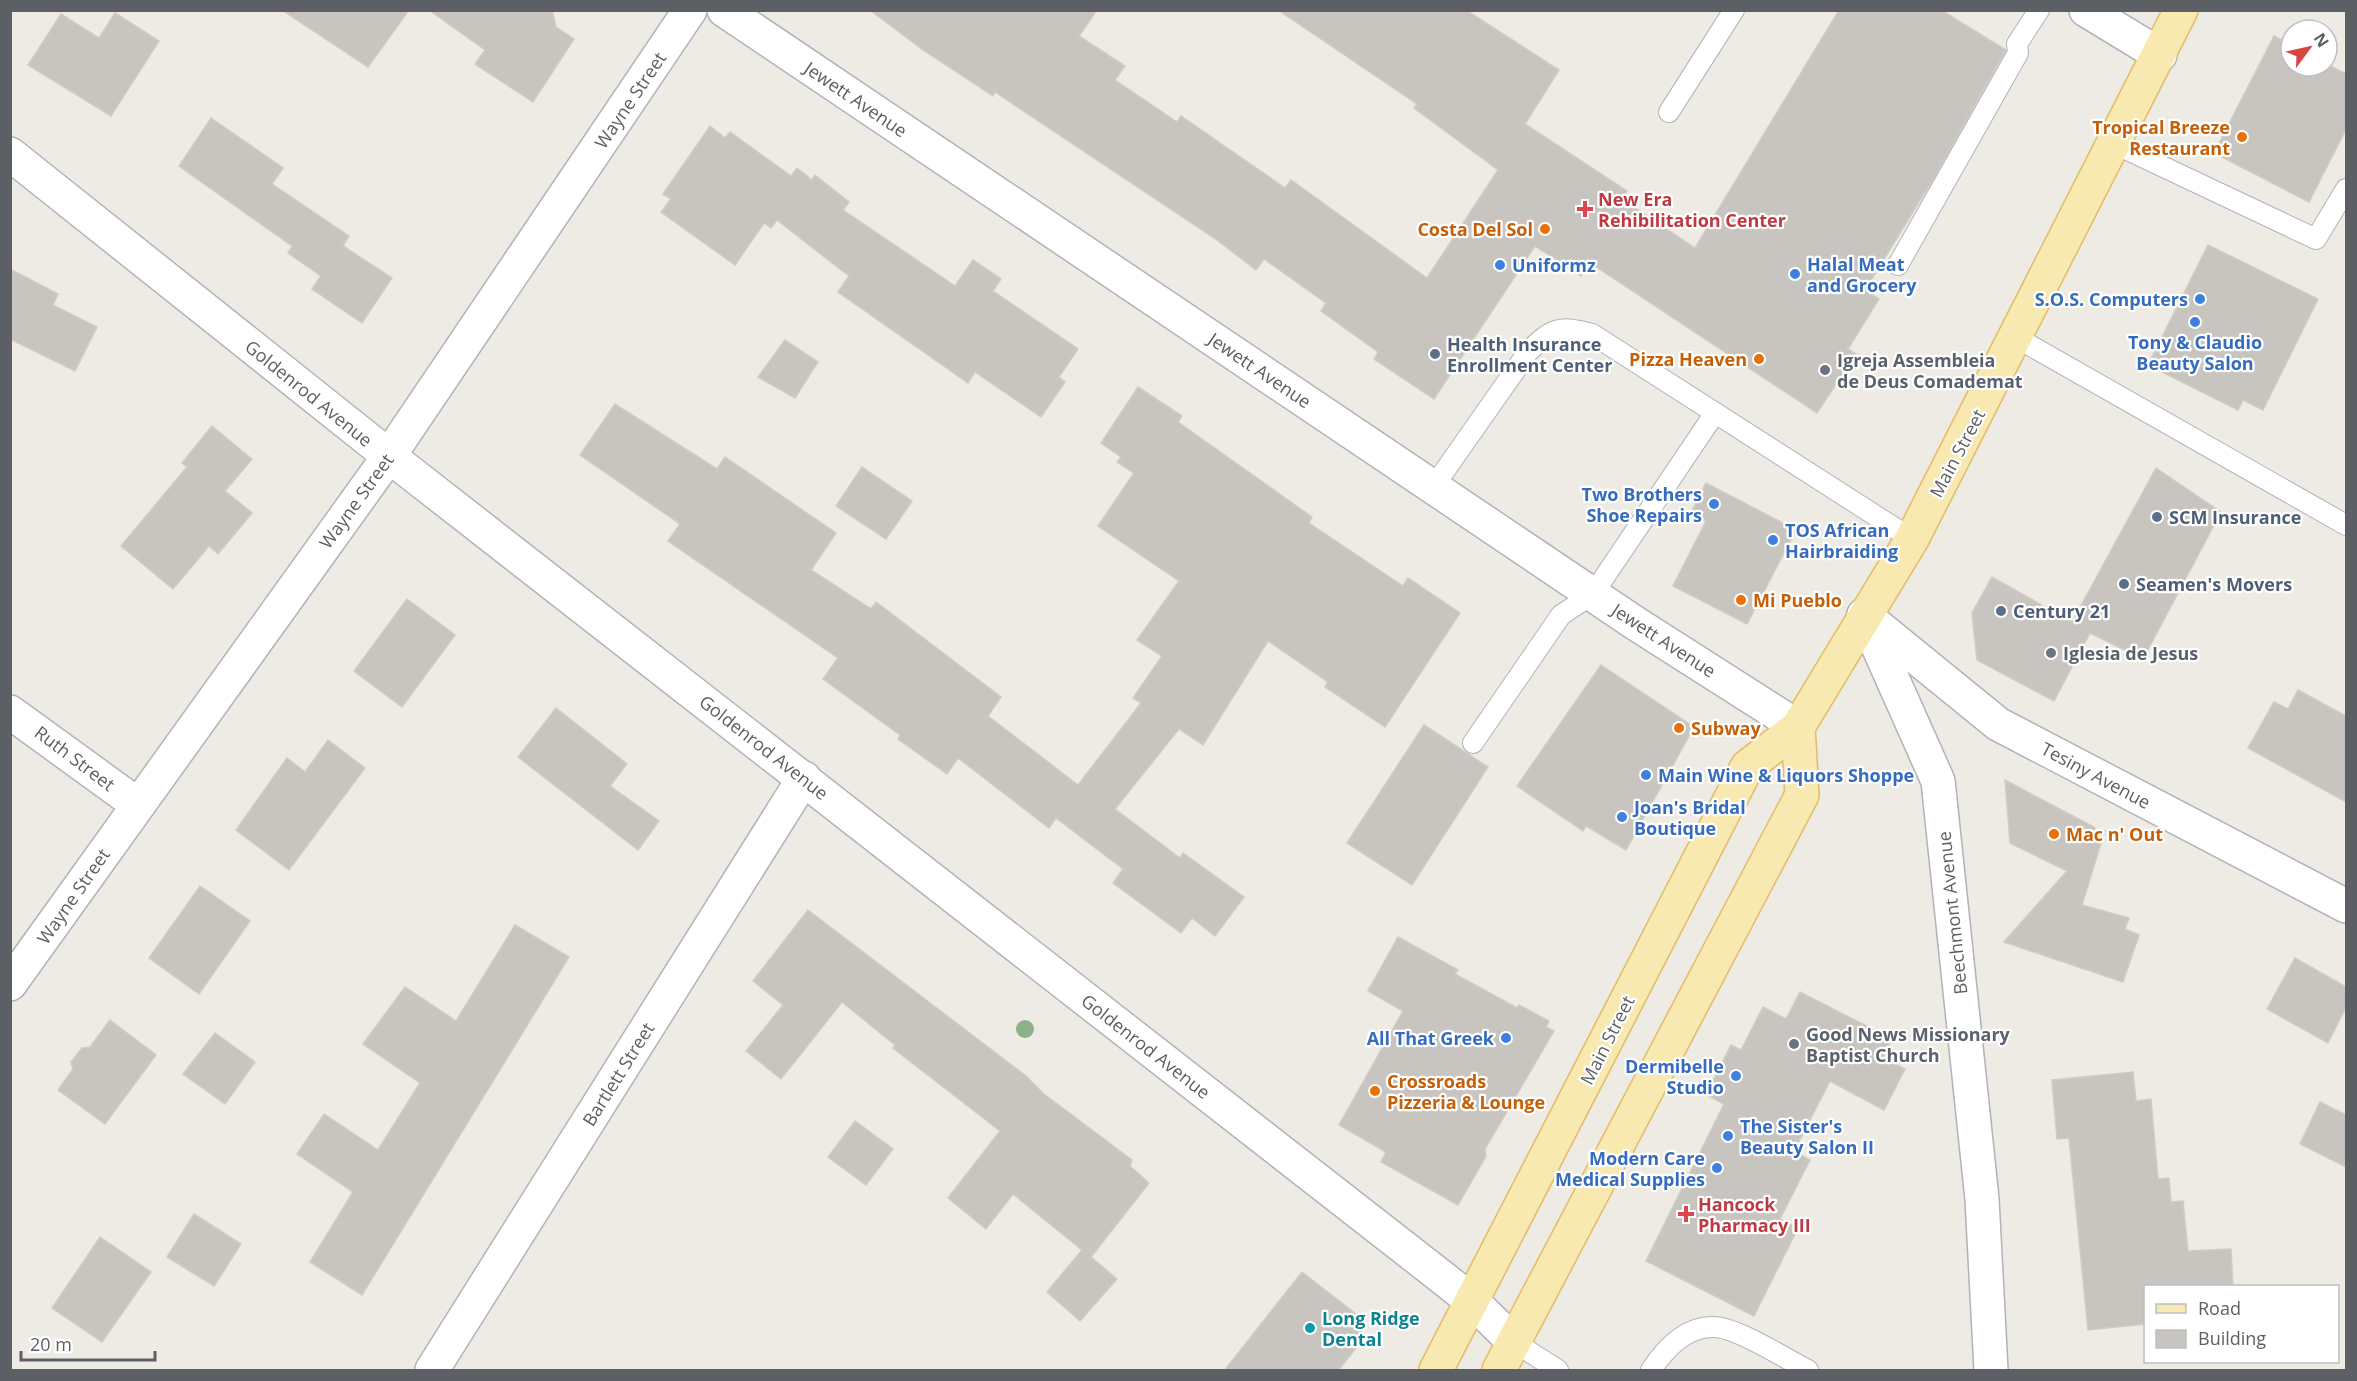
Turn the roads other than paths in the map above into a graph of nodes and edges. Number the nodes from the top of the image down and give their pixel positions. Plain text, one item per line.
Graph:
1 (690, 10) edge
2 (724, 10) edge
3 (1734, 10) edge
4 (2039, 10) edge
5 (2086, 10) edge
6 (2181, 10) edge
7 (2160, 55) junction
8 (1669, 112) dead end
9 (2115, 144) junction
10 (10, 154) edge
11 (2346, 189) edge
12 (1898, 265) dead end
13 (2017, 338) junction
14 (1715, 413) junction
15 (389, 456) junction
16 (1434, 486) junction
17 (2346, 525) edge
18 (1912, 539) junction
19 (1593, 594) junction
20 (1864, 615) junction
21 (10, 712) edge
22 (1798, 727) junction
23 (1473, 743) dead end
24 (804, 777) junction
25 (138, 805) junction
26 (2346, 906) edge
27 (10, 984) edge
28 (1472, 1301) junction
29 (1507, 1356) edge
30 (432, 1371) edge
31 (1436, 1371) edge
32 (1558, 1371) edge
33 (1651, 1371) edge
34 (1808, 1371) edge
35 (1991, 1371) edge

1 - 15 street, Wayne Street
2 - 16 street, Jewett Avenue
3 - 8 lane
4 - 12 lane
5 - 7 street
6 - 7 main road, Main Street
7 - 9 main road, Main Street
9 - 11 lane
9 - 13 main road, Main Street
10 - 15 street, Goldenrod Avenue
13 - 17 lane
13 - 18 main road, Main Street
14 - 16 lane
14 - 18 lane
14 - 19 lane
15 - 24 street, Goldenrod Avenue
15 - 25 street, Wayne Street
16 - 19 street, Jewett Avenue
18 - 20 main road, Main Street
19 - 22 street, Jewett Avenue
19 - 23 lane
20 - 22 main road, Main Street
20 - 26 street, Tesiny Avenue
20 - 35 street, Beechmont Avenue
21 - 25 street, Ruth Street
22 - 28 main road, Main Street
22 - 29 main road
24 - 28 street, Goldenrod Avenue
24 - 30 street, Bartlett Street
25 - 27 street, Wayne Street
28 - 29 street, Goldenrod Avenue
28 - 31 main road, Main Street
29 - 32 lane
33 - 34 lane

